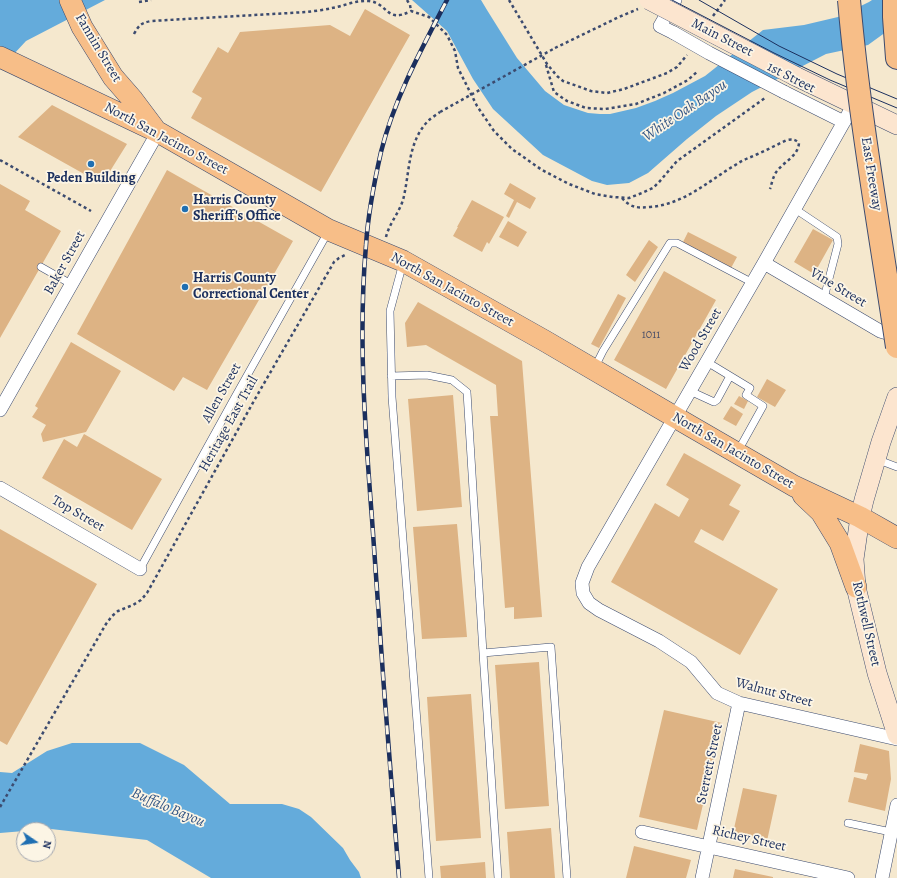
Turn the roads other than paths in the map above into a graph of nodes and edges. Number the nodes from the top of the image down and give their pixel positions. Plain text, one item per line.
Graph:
1 (70, 0) edge
2 (650, 0) edge
3 (675, 0) edge
4 (849, 0) edge
5 (894, 0) edge
6 (0, 56) edge
7 (897, 58) edge
8 (854, 104) junction
9 (844, 122) junction
10 (897, 124) edge
11 (158, 132) junction
12 (795, 209) junction
13 (329, 230) junction
14 (403, 261) junction
15 (764, 263) junction
16 (41, 267) dead end
17 (753, 283) junction
18 (71, 284) junction
19 (824, 298) junction
20 (897, 336) edge
21 (897, 348) edge
22 (707, 362) junction
23 (594, 370) junction
24 (391, 376) junction
25 (730, 376) junction
26 (690, 391) junction
27 (897, 396) edge
28 (0, 410) edge
29 (675, 418) junction
30 (736, 453) junction
31 (876, 459) junction
32 (897, 467) edge
33 (0, 488) edge
34 (817, 502) junction
35 (860, 517) junction
36 (897, 538) edge
37 (140, 569) joint
38 (856, 588) junction
39 (583, 593) joint
40 (483, 653) junction
41 (738, 703) junction
42 (897, 735) edge
43 (897, 739) edge
44 (897, 805) edge
45 (848, 823) dead end
46 (642, 832) dead end
47 (891, 832) junction
48 (709, 847) junction
49 (429, 878) edge
50 (498, 878) edge
51 (567, 878) edge
52 (702, 878) edge
53 (848, 878) edge
54 (882, 878) edge

1 - 11 main road, Fannin Street
2 - 8 main road, Main Street, bridge
3 - 9 street, 1st Street, bridge
4 - 21 highway, East Freeway, bridge
5 - 7 highway
6 - 11 main road, North San Jacinto Street
8 - 9 street, Wood Street
8 - 10 main road, Main Street
9 - 12 street, Wood Street
11 - 13 main road, North San Jacinto Street
11 - 18 street, Baker Street
12 - 15 street, Wood Street
12 - 19 lane
13 - 14 main road, North San Jacinto Street
13 - 37 lane, Allen Street
14 - 23 main road, North San Jacinto Street
14 - 24 lane
15 - 17 street, Wood Street
15 - 19 street, Vine Street
16 - 18 lane
17 - 22 street, Wood Street
17 - 23 lane
18 - 28 street, Baker Street
19 - 20 street, Vine Street
22 - 25 lane
22 - 26 street, Wood Street
23 - 29 main road, North San Jacinto Street
24 - 40 lane
24 - 49 lane
25 - 26 lane
25 - 30 lane
26 - 29 street, Wood Street
27 - 31 main road, Rothwell Street
29 - 30 main road, North San Jacinto Street
29 - 39 street, Wood Street
30 - 34 main road, North San Jacinto Street
31 - 32 lane
31 - 35 main road, Rothwell Street
33 - 37 street, Top Street
34 - 35 main road
34 - 38 main road
35 - 36 main road
35 - 38 main road, Rothwell Street
38 - 42 main road, Rothwell Street
39 - 41 street, Walnut Street
40 - 50 lane
40 - 51 lane
41 - 43 street, Walnut Street
41 - 48 street, Sterrett Street
44 - 47 street
45 - 47 lane
46 - 48 street, Richey Street
47 - 54 street
48 - 52 street, Sterrett Street
48 - 53 street, Richey Street

